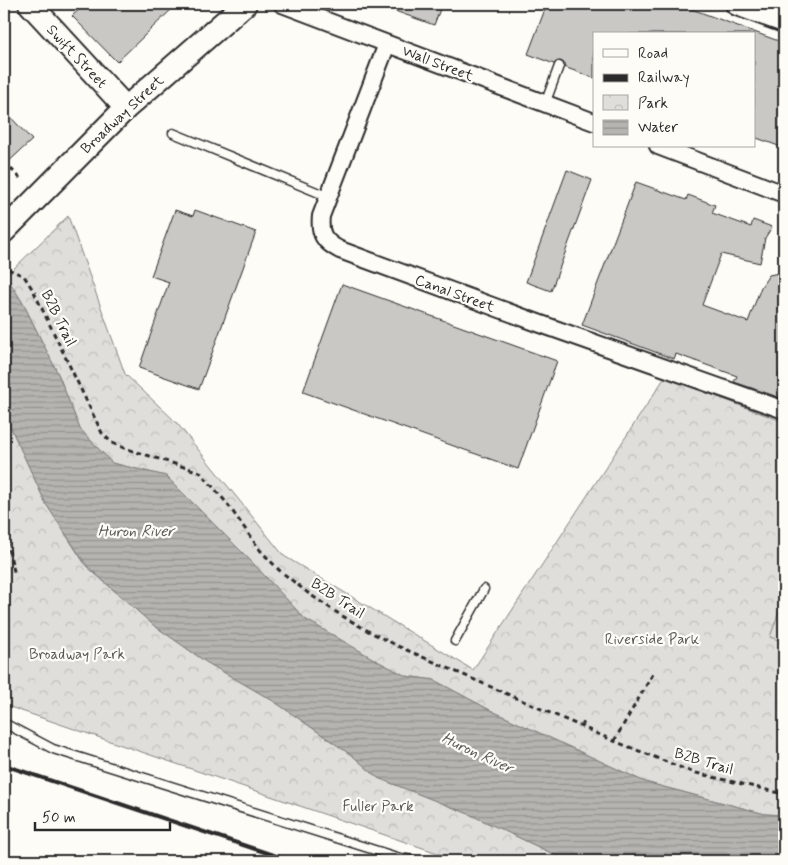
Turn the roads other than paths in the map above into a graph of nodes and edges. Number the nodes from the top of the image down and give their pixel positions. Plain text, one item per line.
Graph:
1 (30, 4) edge
2 (246, 4) edge
3 (282, 4) edge
4 (737, 4) edge
5 (784, 21) edge
6 (387, 44) junction
7 (559, 66) dead end
8 (544, 104) junction
9 (126, 108) junction
10 (593, 122) edge
11 (173, 133) dead end
12 (663, 148) edge
13 (784, 194) edge
14 (329, 197) junction
15 (4, 230) edge
16 (784, 410) edge
17 (484, 589) dead end
18 (455, 641) dead end
19 (4, 723) edge
20 (418, 861) edge

1 - 9 main road, Swift Street
2 - 9 main road, Broadway Street
3 - 6 street, Wall Street
4 - 5 main road
6 - 8 street, Wall Street
6 - 14 street, Canal Street
7 - 8 lane
8 - 10 street, Wall Street
9 - 15 main road, Broadway Street
11 - 14 lane
12 - 13 street
14 - 16 street, Canal Street
17 - 18 lane
19 - 20 lane

